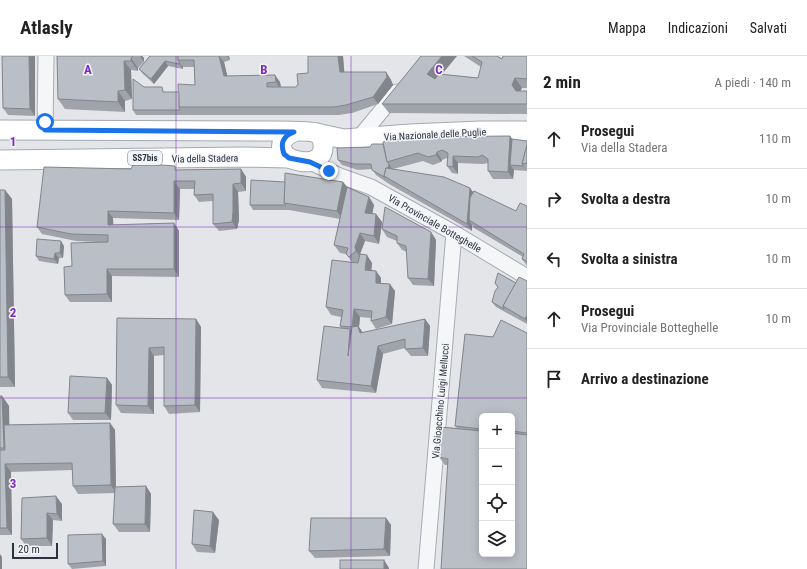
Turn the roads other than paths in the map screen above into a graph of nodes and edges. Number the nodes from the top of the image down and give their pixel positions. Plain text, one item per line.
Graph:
1 (46, 56) edge
2 (407, 80) edge
3 (0, 130) edge
4 (45, 130) junction
5 (258, 131) junction
6 (527, 131) edge
7 (294, 132) junction
8 (316, 133) junction
9 (351, 138) junction
10 (318, 156) junction
11 (244, 157) junction
12 (289, 158) junction
13 (0, 160) edge
14 (454, 233) junction
15 (527, 278) edge
16 (426, 569) edge

1 - 4 street
2 - 9 street
3 - 4 main road
4 - 5 main road
5 - 7 main road
5 - 11 main road
6 - 9 main road, Via Nazionale delle Puglie
7 - 8 main road
7 - 12 main road
8 - 9 main road, Via Nazionale delle Puglie
8 - 10 main road
9 - 10 main road, Via Nazionale delle Puglie
10 - 12 main road
10 - 14 street, Via Provinciale Botteghelle
11 - 12 main road, Via della Stadera / SS7bis
11 - 13 main road, Via della Stadera / SS7bis
14 - 15 street, Via Provinciale Botteghelle
14 - 16 street, Via Gioacchino Luigi Mellucci

